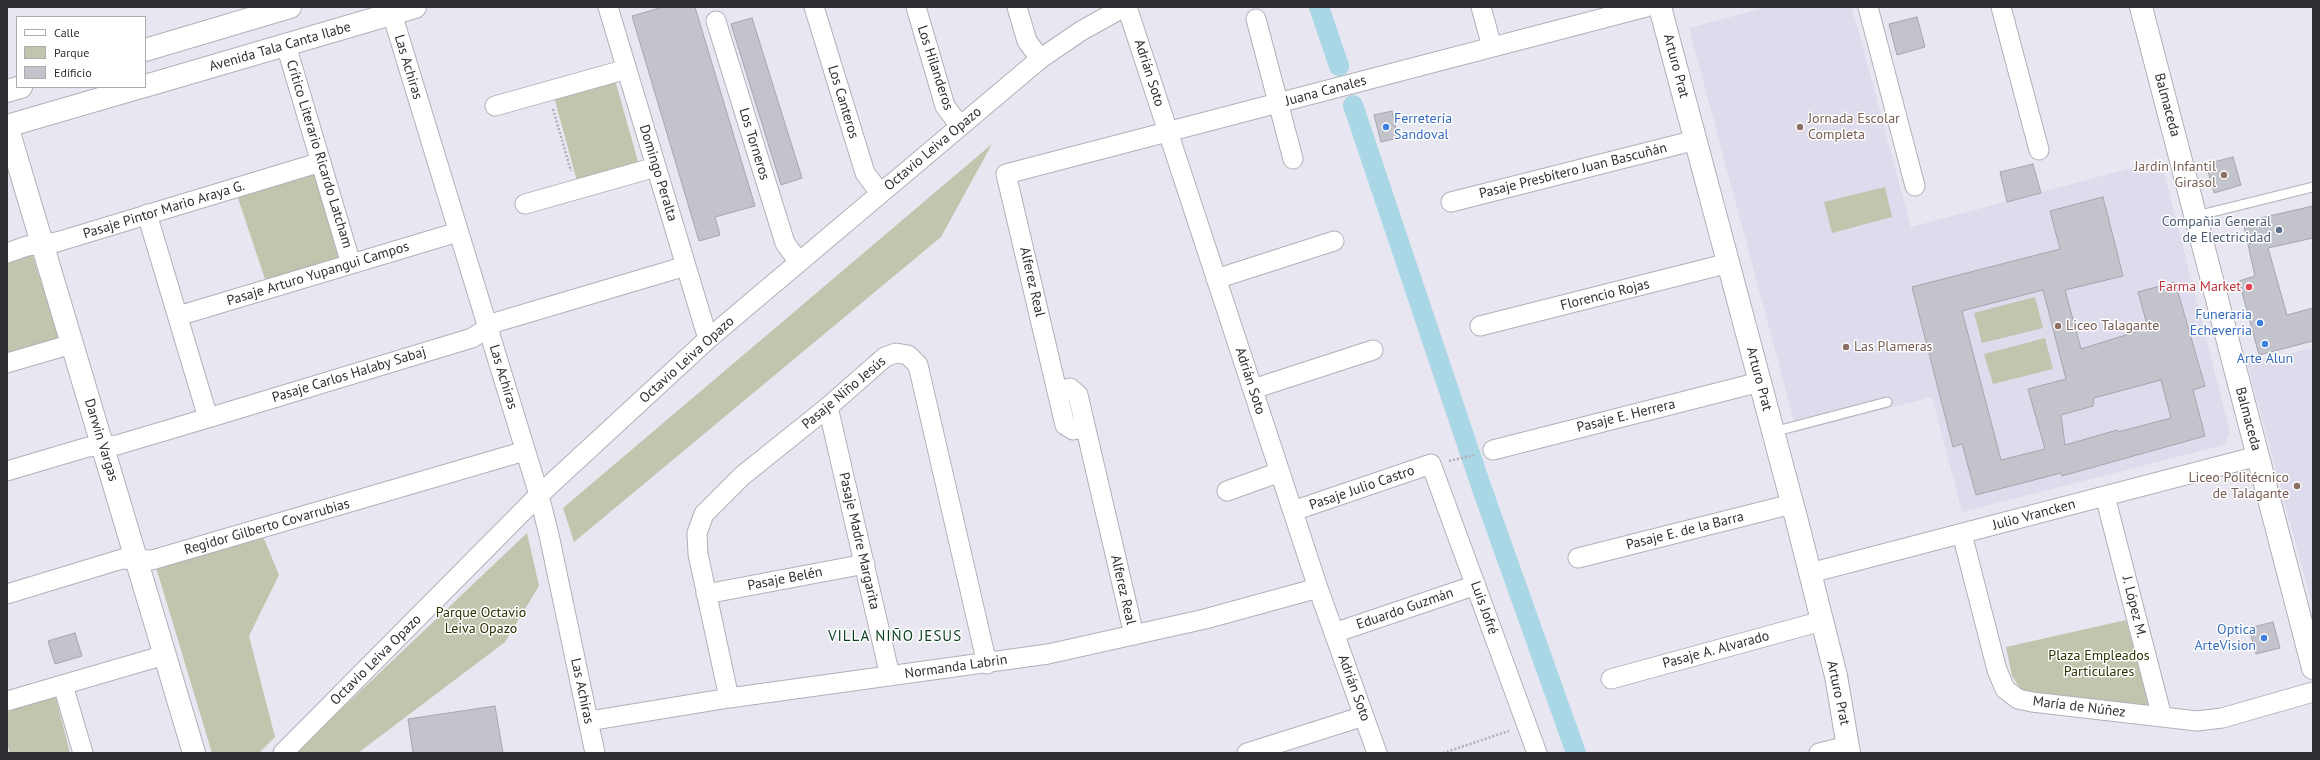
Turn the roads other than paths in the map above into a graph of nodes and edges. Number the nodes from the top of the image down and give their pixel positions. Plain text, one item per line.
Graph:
1 (415, 7) edge
2 (608, 7) edge
3 (814, 7) edge
4 (916, 7) edge
5 (1017, 7) edge
6 (1126, 7) edge
7 (1481, 7) edge
8 (1646, 7) edge
9 (1660, 7) edge
10 (1868, 7) edge
11 (2001, 7) edge
12 (2141, 7) edge
13 (281, 8) edge
14 (391, 10) edge
15 (1612, 11) edge
16 (1256, 19) dead end
17 (716, 21) dead end
18 (286, 45) junction
19 (1492, 47) junction
20 (146, 50) edge
21 (1040, 59) junction
22 (627, 69) junction
23 (146, 86) edge
24 (18, 88) edge
25 (138, 88) edge
26 (7, 91) edge
27 (1278, 103) junction
28 (495, 106) dead end
29 (7, 126) edge
30 (960, 126) junction
31 (1168, 132) junction
32 (1696, 140) junction
33 (2039, 150) dead end
34 (1293, 159) dead end
35 (321, 162) junction
36 (656, 167) junction
37 (1006, 174) joint
38 (1915, 186) dead end
39 (2313, 187) edge
40 (880, 193) junction
41 (1451, 202) dead end
42 (525, 204) dead end
43 (147, 214) junction
44 (2196, 216) junction
45 (458, 232) junction
46 (1334, 241) dead end
47 (43, 244) junction
48 (7, 253) edge
49 (799, 262) junction
50 (1729, 263) junction
51 (351, 264) junction
52 (686, 266) junction
53 (1216, 279) junction
54 (178, 316) junction
55 (1480, 326) dead end
56 (488, 329) junction
57 (708, 339) junction
58 (72, 344) junction
59 (1373, 350) dead end
60 (7, 363) edge
61 (1760, 382) junction
62 (1252, 389) junction
63 (1887, 402) dead end
64 (828, 407) junction
65 (208, 418) junction
66 (1773, 432) junction
67 (103, 446) junction
68 (525, 451) junction
69 (1486, 452) road end
70 (2258, 456) junction
71 (1431, 464) joint
72 (7, 471) edge
73 (1280, 472) junction
74 (1227, 491) dead end
75 (539, 495) junction
76 (2106, 496) junction
77 (1792, 504) junction
78 (1292, 512) junction
79 (1962, 534) junction
80 (1578, 558) dead end
81 (137, 560) junction
82 (864, 564) junction
83 (1810, 573) junction
84 (1476, 585) junction
85 (1318, 588) junction
86 (7, 594) edge
87 (706, 594) junction
88 (1822, 621) junction
89 (1334, 633) junction
90 (1134, 636) junction
91 (165, 655) junction
92 (987, 664) junction
93 (2313, 668) edge
94 (890, 676) junction
95 (1611, 679) dead end
96 (63, 685) junction
97 (2313, 692) edge
98 (729, 698) junction
99 (7, 701) edge
100 (1364, 716) junction
101 (2162, 717) junction
102 (589, 721) junction
103 (1849, 749) edge
104 (83, 753) edge
105 (194, 753) edge
106 (283, 753) edge
107 (595, 753) edge
108 (1247, 753) edge
109 (1378, 753) edge
110 (1537, 753) edge
111 (1820, 753) edge

1 - 14 street, Avenida Tala Canta Ilabe
2 - 22 street, Domingo Peralta
3 - 40 street, Los Canteros
4 - 30 street, Los Hilanderos
5 - 21 street
6 - 21 street, Octavio Leiva Opazo
6 - 31 street, Adrián Soto
7 - 19 street
8 - 15 street, Juana Canales
9 - 32 street, Arturo Prat
10 - 38 street
11 - 33 street
12 - 44 street, Balmaceda
13 - 20 street
14 - 18 street, Avenida Tala Canta Ilabe
14 - 45 street, Las Achiras
15 - 19 street, Juana Canales
16 - 27 street
17 - 49 street, Los Torneros
18 - 23 street, Avenida Tala Canta Ilabe
18 - 35 street, Crítico Literario Ricardo Latcham
19 - 27 street, Juana Canales
21 - 30 street, Octavio Leiva Opazo
22 - 28 street
22 - 36 street, Domingo Peralta
24 - 26 street
25 - 29 street
27 - 31 street, Juana Canales
27 - 34 street
29 - 47 street, Darwin Vargas
30 - 40 street, Octavio Leiva Opazo
31 - 37 street, Juana Canales
31 - 53 street, Adrián Soto
32 - 41 street, Pasaje Presbítero Juan Bascuñán
32 - 50 street, Arturo Prat
35 - 43 street, Pasaje Pintor Mario Araya G.
35 - 51 street, Crítico Literario Ricardo Latcham
36 - 42 street
36 - 52 street, Domingo Peralta
37 - 90 street, Alferez Real
39 - 44 lane
40 - 49 street, Octavio Leiva Opazo
43 - 47 street, Pasaje Pintor Mario Araya G.
43 - 54 street
44 - 70 street, Balmaceda
45 - 51 street, Pasaje Arturo Yupangui Campos
45 - 56 street, Las Achiras
46 - 53 street
47 - 48 street, Pasaje Pintor Mario Araya G.
47 - 58 street, Darwin Vargas
49 - 57 street, Octavio Leiva Opazo
50 - 55 street, Florencio Rojas
50 - 61 street, Arturo Prat
51 - 54 street, Pasaje Arturo Yupangui Campos
52 - 56 street, Pasaje Carlos Halaby Sabaj
52 - 57 street, Domingo Peralta
53 - 62 street, Adrián Soto
54 - 65 street
56 - 65 street, Pasaje Carlos Halaby Sabaj
56 - 68 street, Las Achiras
57 - 75 street, Octavio Leiva Opazo
58 - 60 street
58 - 67 street, Darwin Vargas
59 - 62 street
61 - 66 street, Arturo Prat
61 - 69 street, Pasaje E. Herrera
62 - 73 street, Adrián Soto
63 - 66 lane
64 - 82 street, Pasaje Madre Margarita
64 - 87 street, Pasaje Niño Jesús
64 - 92 street, Pasaje Niño Jesús
65 - 67 street, Pasaje Carlos Halaby Sabaj
66 - 77 street, Arturo Prat
67 - 72 street, Pasaje Carlos Halaby Sabaj
67 - 81 street, Darwin Vargas
68 - 75 street, Las Achiras
68 - 81 street, Regidor Gilberto Covarrubias
70 - 76 street, Julio Vrancken
70 - 93 street, Balmaceda
71 - 78 street, Pasaje Julio Castro
71 - 84 street, Luis Jofré
73 - 74 street
73 - 78 street, Adrián Soto
75 - 102 street, Las Achiras
75 - 106 street, Octavio Leiva Opazo
76 - 79 street, Julio Vrancken
76 - 101 street, J. López M.
77 - 80 street, Pasaje E. de la Barra
77 - 83 street, Arturo Prat
78 - 85 street, Adrián Soto
79 - 83 street, Julio Vrancken
79 - 101 street, María de Núñez
81 - 86 street, Regidor Gilberto Covarrubias
81 - 91 street, Darwin Vargas
82 - 87 street, Pasaje Belén
82 - 94 street, Pasaje Madre Margarita
83 - 88 street, Arturo Prat
84 - 89 street, Eduardo Guzmán
84 - 110 street, Luis Jofré
85 - 89 street, Adrián Soto
85 - 90 street, Normanda Labrin
87 - 98 street, Pasaje Niño Jesús
88 - 95 street, Pasaje A. Alvarado
88 - 103 street, Arturo Prat
89 - 100 street, Adrián Soto
90 - 92 street, Normanda Labrin
91 - 96 street
91 - 105 street, Darwin Vargas
92 - 94 street, Normanda Labrin
94 - 98 street, Normanda Labrin
96 - 99 street
96 - 104 street
97 - 101 street, María de Núñez
98 - 102 street, Normanda Labrin
100 - 108 street
100 - 109 street, Adrián Soto
102 - 107 street, Las Achiras
103 - 111 street

